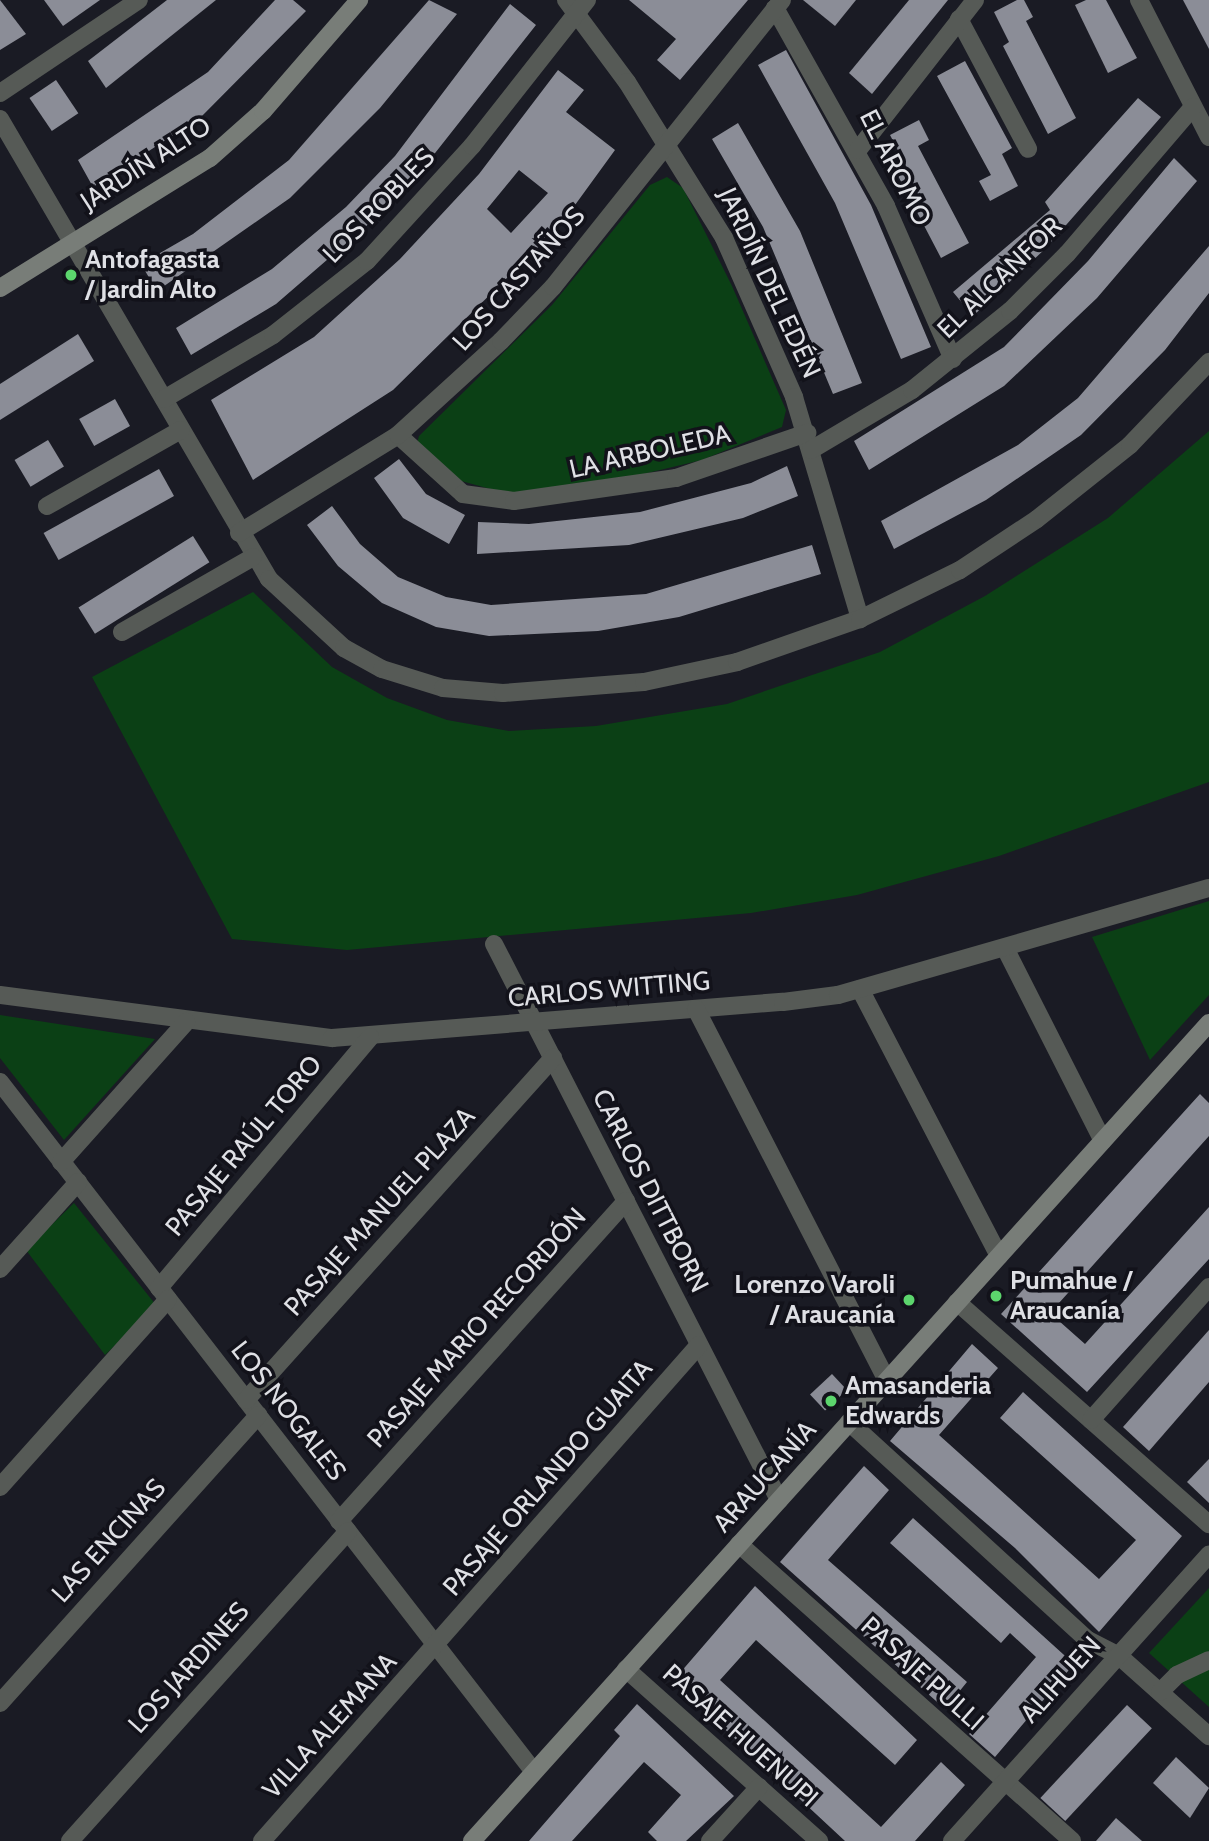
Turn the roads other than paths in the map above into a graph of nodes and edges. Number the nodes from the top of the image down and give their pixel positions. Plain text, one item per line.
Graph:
1 (139, 0) edge
2 (359, 0) edge
3 (975, 0) edge
4 (1139, 0) edge
5 (576, 4) edge
6 (779, 4) edge
7 (959, 19) junction
8 (0, 93) edge
9 (1193, 107) junction
10 (0, 119) edge
11 (1209, 137) edge
12 (667, 143) junction
13 (1028, 149) dead end
14 (858, 150) junction
15 (76, 241) junction
16 (0, 288) edge
17 (953, 359) junction
18 (1209, 362) edge
19 (164, 399) junction
20 (181, 430) junction
21 (398, 435) junction
22 (809, 442) junction
23 (47, 506) dead end
24 (239, 533) junction
25 (253, 557) junction
26 (860, 619) junction
27 (122, 632) dead end
28 (1209, 888) edge
29 (494, 944) dead end
30 (1005, 948) junction
31 (860, 989) junction
32 (0, 995) edge
33 (696, 1009) junction
34 (186, 1022) junction
35 (534, 1023) junction
36 (1209, 1023) edge
37 (370, 1037) junction
38 (553, 1058) junction
39 (0, 1082) edge
40 (1103, 1141) junction
41 (61, 1162) junction
42 (78, 1182) junction
43 (626, 1201) junction
44 (999, 1256) junction
45 (0, 1269) edge
46 (1209, 1287) edge
47 (164, 1294) junction
48 (957, 1303) junction
49 (699, 1345) junction
50 (887, 1380) junction
51 (252, 1408) junction
52 (1091, 1420) junction
53 (849, 1422) junction
54 (0, 1487) edge
55 (779, 1500) junction
56 (1209, 1524) edge
57 (344, 1526) junction
58 (739, 1544) junction
59 (1209, 1555) edge
60 (436, 1645) junction
61 (1118, 1655) junction
62 (1209, 1660) edge
63 (626, 1669) junction
64 (1160, 1692) junction
65 (0, 1703) edge
66 (1209, 1736) edge
67 (534, 1772) junction
68 (1005, 1782) junction
69 (759, 1787) junction
70 (70, 1841) edge
71 (262, 1841) edge
72 (472, 1841) edge
73 (710, 1841) edge
74 (819, 1841) edge
75 (952, 1841) edge
76 (1072, 1841) edge

1 - 8 street
2 - 15 street, JARDÍN ALTO
3 - 7 street
4 - 9 street
5 - 12 street, JARDÍN DEL EDÉN
5 - 19 street, LOS ROBLES
6 - 12 street, LOS CASTAÑOS
6 - 14 street, EL AROMO
7 - 13 street
7 - 14 street
9 - 11 street
9 - 17 street, EL ALCANFOR
10 - 15 street
12 - 21 street, LOS CASTAÑOS
12 - 22 street, JARDÍN DEL EDÉN
14 - 17 street, EL AROMO
15 - 16 street, JARDÍN ALTO
15 - 19 street
17 - 22 street, EL ALCANFOR
18 - 26 street
19 - 20 street
20 - 23 street
20 - 24 street
21 - 22 street, LA ARBOLEDA
21 - 24 street, LOS CASTAÑOS
22 - 26 street, JARDÍN DEL EDÉN
24 - 25 street
25 - 26 street
25 - 27 street
28 - 30 street, CARLOS WITTING
29 - 35 street, CARLOS DITTBORN
30 - 31 street, CARLOS WITTING
30 - 40 street
31 - 33 street, CARLOS WITTING
31 - 44 street
32 - 34 street, CARLOS WITTING
33 - 35 street, CARLOS WITTING
33 - 50 street
34 - 37 street, CARLOS WITTING
34 - 41 street
35 - 37 street, CARLOS WITTING
35 - 38 street, CARLOS DITTBORN
36 - 40 street, ARAUCANÍA
37 - 47 street, PASAJE RAÚL TORO
38 - 43 street, CARLOS DITTBORN
38 - 51 street, PASAJE MANUEL PLAZA
39 - 41 street, LOS NOGALES
40 - 44 street, ARAUCANÍA
41 - 42 street, LOS NOGALES
42 - 45 street
42 - 47 street, LOS NOGALES
43 - 49 street, CARLOS DITTBORN
43 - 57 street, PASAJE MARIO RECORDÓN
44 - 48 street, ARAUCANÍA
46 - 52 street
47 - 51 street, LOS NOGALES
47 - 54 street, PASAJE RAÚL TORO
48 - 50 street, ARAUCANÍA
48 - 52 street
49 - 55 street, CARLOS DITTBORN
49 - 60 street, PASAJE ORLANDO GUAITA
50 - 53 street, ARAUCANÍA
51 - 57 street, LOS NOGALES
51 - 65 street, LAS ENCINAS
52 - 56 street
53 - 55 street, ARAUCANÍA
53 - 61 street
55 - 58 street, ARAUCANÍA
57 - 60 street, LOS NOGALES
57 - 70 street, LOS JARDINES
58 - 63 street, ARAUCANÍA
58 - 68 street, PASAJE PULLI
59 - 61 street, ALIHUEN
60 - 67 street, LOS NOGALES
60 - 71 street, VILLA ALEMANA
61 - 64 street
61 - 68 street, ALIHUEN
62 - 64 street
63 - 67 street, ARAUCANÍA
63 - 69 street, PASAJE HUENUPI
64 - 66 street
67 - 72 street, ARAUCANÍA
68 - 75 street, ALIHUEN
68 - 76 street, PASAJE PULLI
69 - 73 street
69 - 74 street, PASAJE HUENUPI

